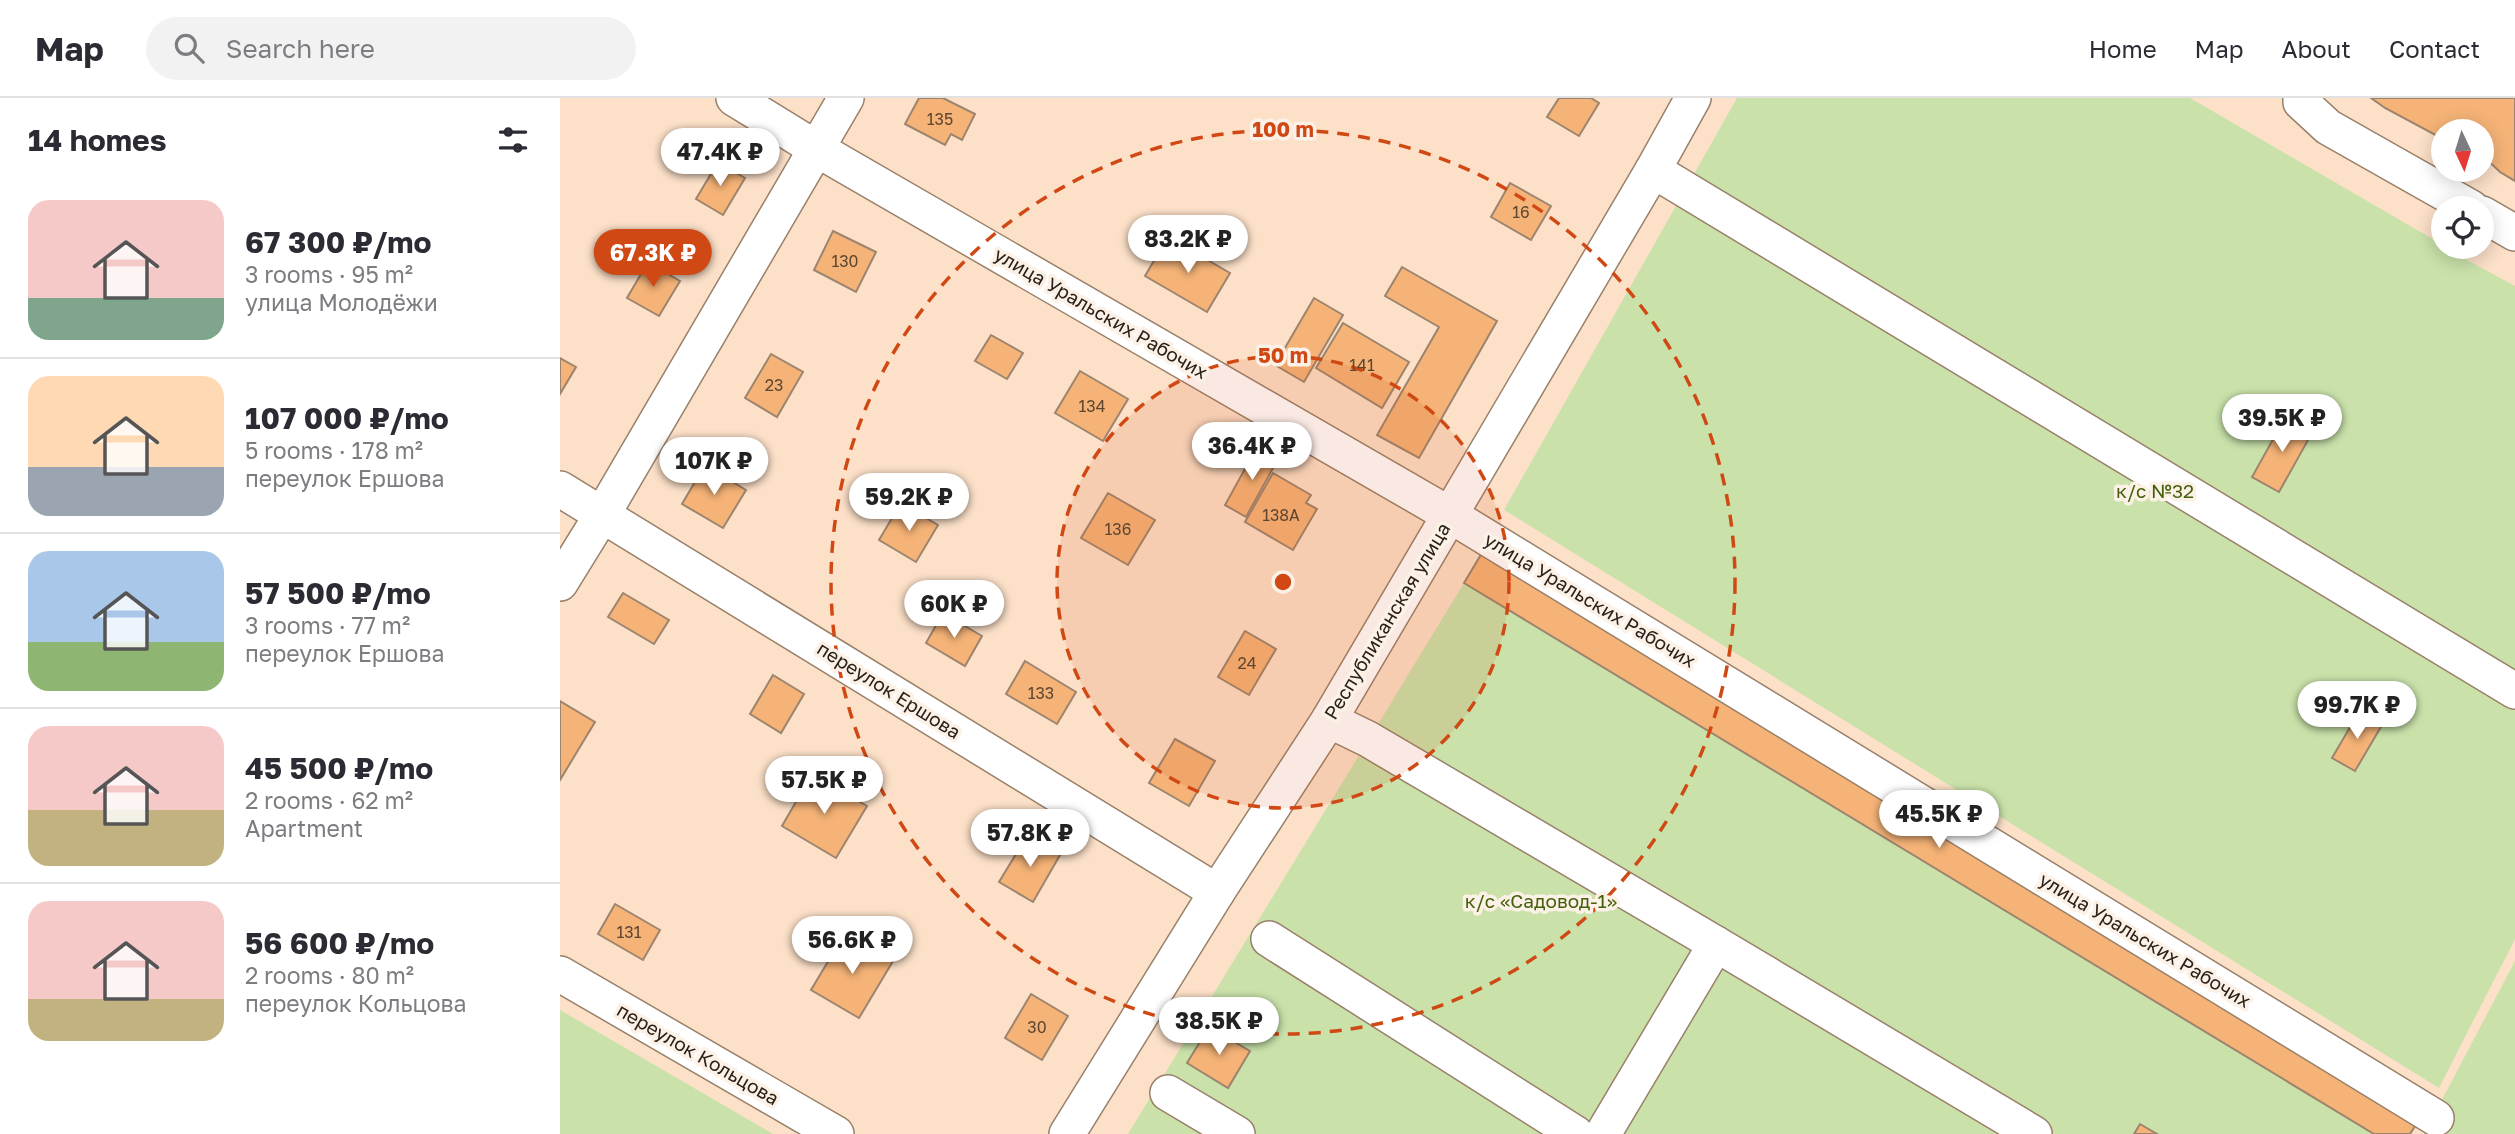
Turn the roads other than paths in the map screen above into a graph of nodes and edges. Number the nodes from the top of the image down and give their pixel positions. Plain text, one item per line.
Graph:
1 (734, 98) edge
2 (846, 98) edge
3 (1693, 98) edge
4 (2301, 98) edge
5 (815, 148) junction
6 (1653, 170) junction
7 (2450, 196) edge
8 (2494, 221) edge
9 (2515, 233) edge
10 (560, 489) edge
11 (602, 515) junction
12 (1450, 515) junction
13 (560, 583) edge
14 (2515, 691) edge
15 (1329, 720) junction
16 (1217, 892) junction
17 (1269, 939) dead end
18 (1716, 944) junction
19 (560, 974) edge
20 (1168, 1093) dead end
21 (2436, 1118) dead end
22 (836, 1134) edge
23 (1067, 1134) edge
24 (1237, 1134) edge
25 (1576, 1134) edge
26 (1603, 1134) edge
27 (2034, 1134) edge

1 - 5 street, улица Уральских Рабочих
2 - 5 street
3 - 6 street, Республиканская улица
4 - 7 street
5 - 11 street
5 - 12 street, улица Уральских Рабочих
6 - 12 street, Республиканская улица
6 - 14 street
8 - 9 street
10 - 11 street, переулок Ершова
11 - 13 street
11 - 16 street, переулок Ершова
12 - 15 street, Республиканская улица
12 - 21 street, улица Уральских Рабочих
15 - 16 street, Республиканская улица
15 - 18 street
16 - 23 street, Республиканская улица
17 - 25 street
18 - 26 street
18 - 27 street
19 - 22 street, переулок Кольцова
20 - 24 street

